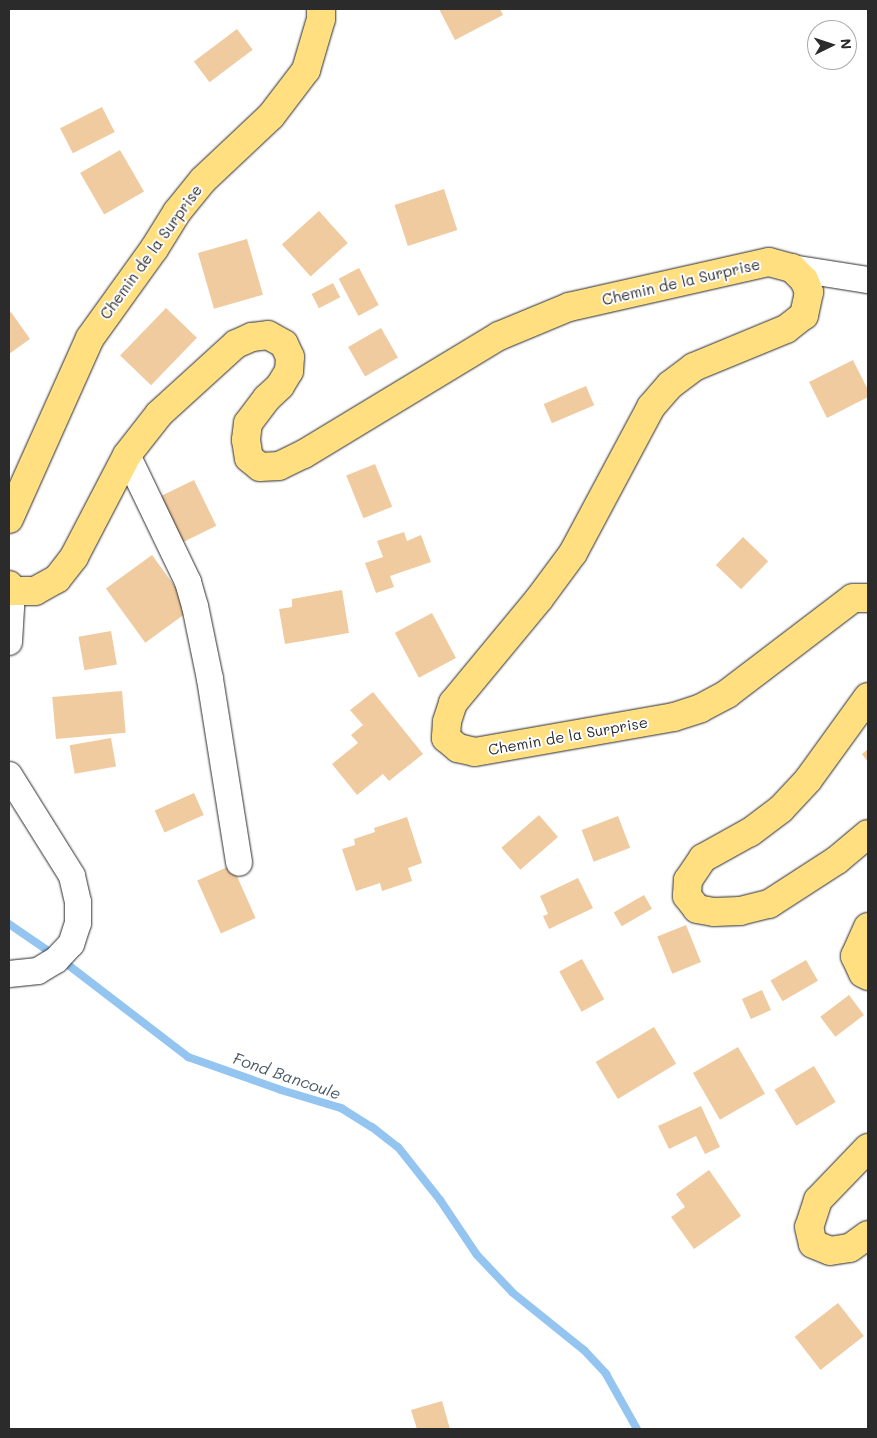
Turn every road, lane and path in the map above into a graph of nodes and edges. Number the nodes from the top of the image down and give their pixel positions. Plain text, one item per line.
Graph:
1 (321, 9) edge
2 (792, 268) junction
3 (868, 280) edge
4 (127, 455) junction
5 (9, 519) edge
6 (11, 588) edge
7 (868, 598) edge
8 (9, 642) edge
9 (868, 697) edge
10 (9, 775) edge
11 (868, 834) edge
12 (239, 863) dead end
13 (868, 927) edge
14 (9, 974) edge
15 (868, 976) edge
16 (868, 1148) edge
17 (868, 1235) edge

1 - 5 main road, Chemin de la Surprise
2 - 3 street
2 - 4 main road, Chemin de la Surprise
2 - 7 main road, Chemin de la Surprise
4 - 6 main road, Chemin de la Surprise
4 - 12 street
6 - 8 street
9 - 11 main road
10 - 14 street
13 - 15 main road
16 - 17 main road

